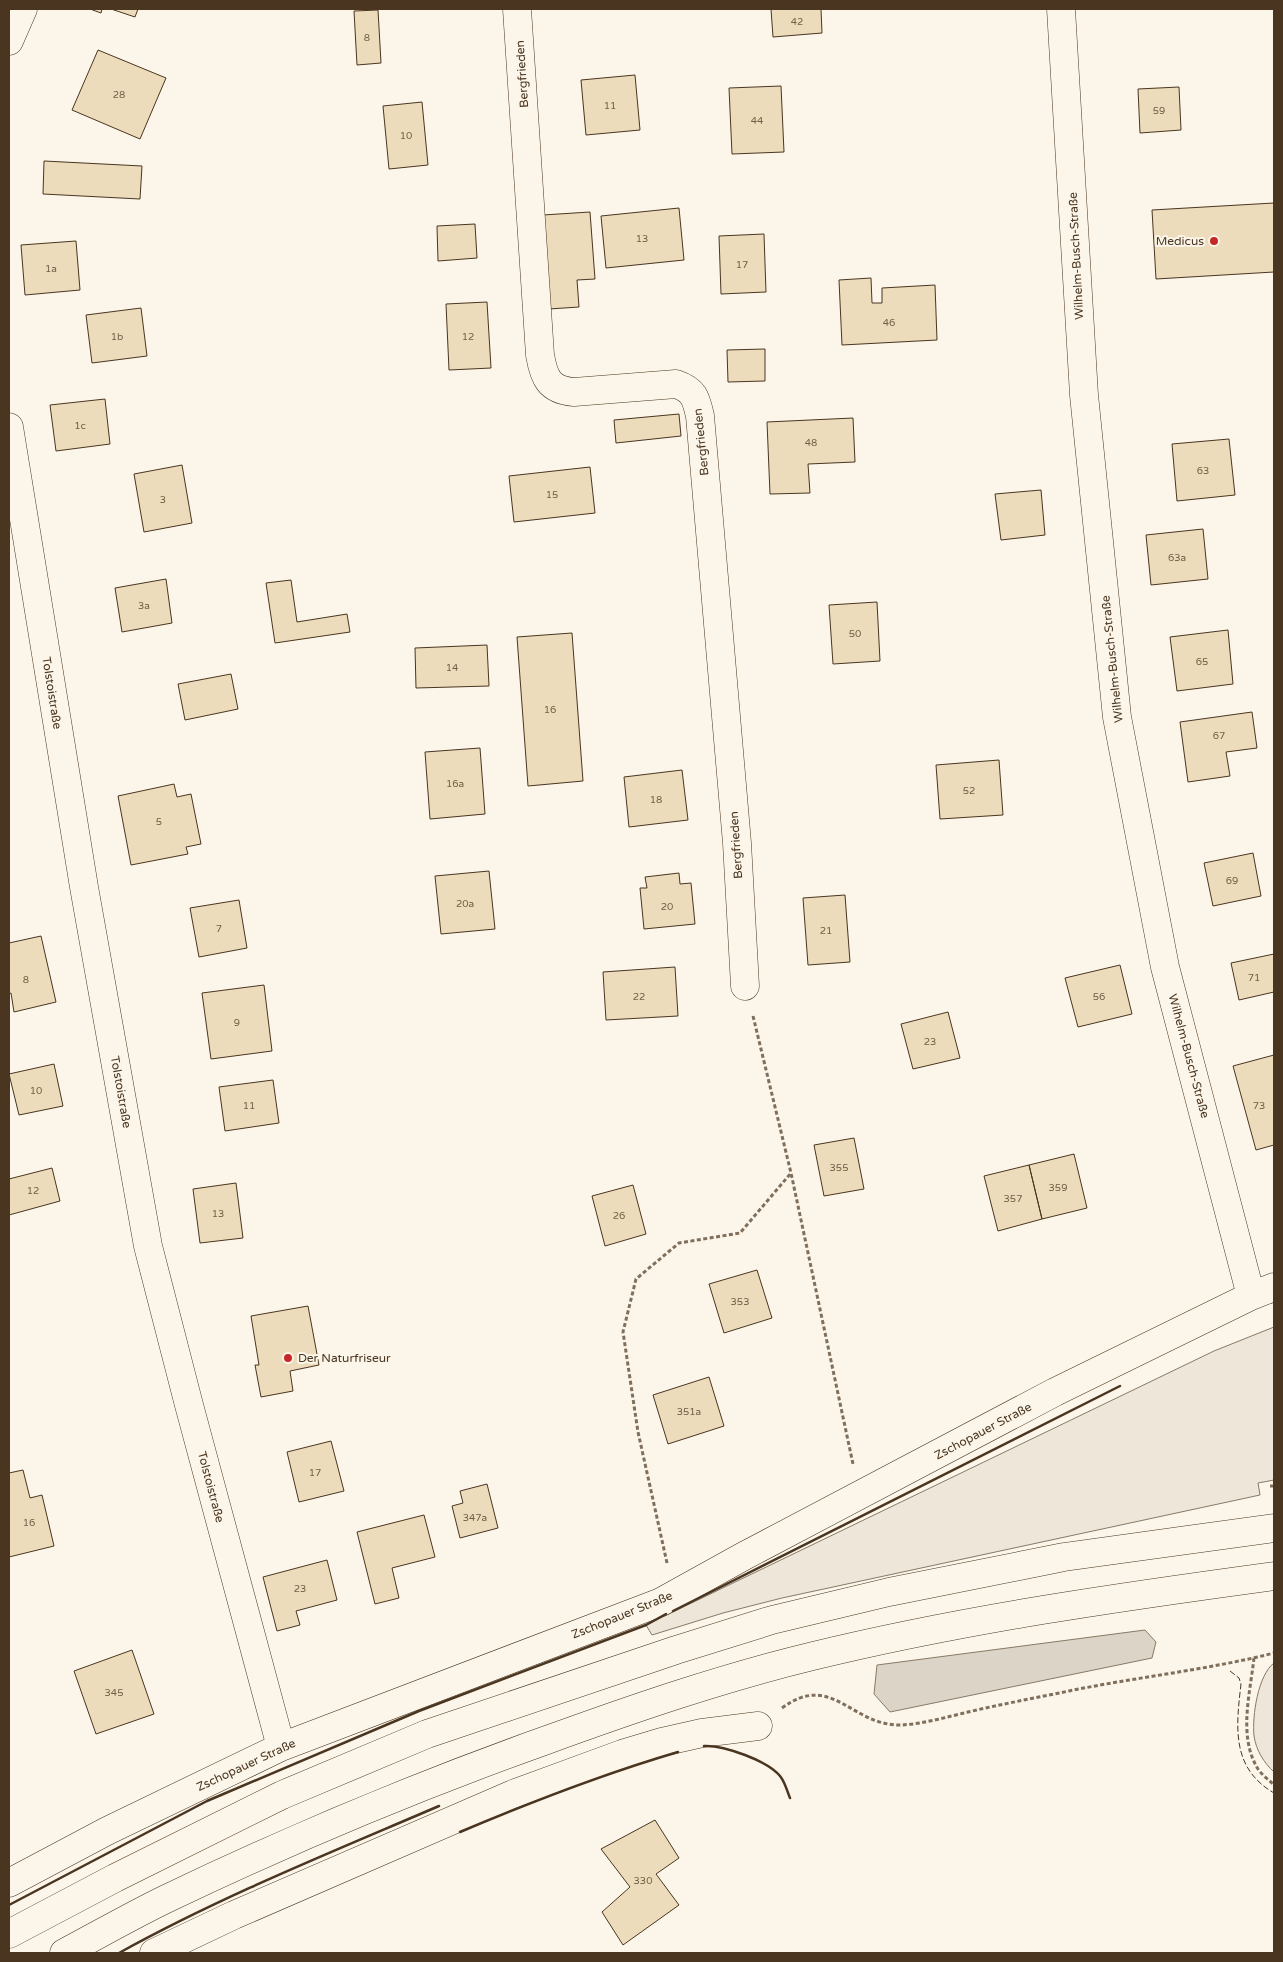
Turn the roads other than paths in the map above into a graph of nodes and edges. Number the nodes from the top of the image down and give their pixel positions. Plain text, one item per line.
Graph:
1 (23, 9) edge
2 (517, 9) edge
3 (1061, 9) edge
4 (9, 41) edge
5 (9, 427) edge
6 (745, 986) road end
7 (1263, 1291) edge
8 (1274, 1528) edge
9 (1274, 1576) edge
10 (758, 1726) road end
11 (281, 1747) junction
12 (9, 1883) edge
13 (9, 1934) edge
14 (64, 1953) edge
15 (154, 1953) edge

1 - 4 main road
2 - 6 main road, Bergfrieden
3 - 7 main road, Wilhelm-Busch-Straße
5 - 11 main road, Tolstoistraße
7 - 11 main road, Zschopauer Straße
8 - 13 main road
9 - 14 main road
10 - 15 main road
11 - 12 main road, Zschopauer Straße

